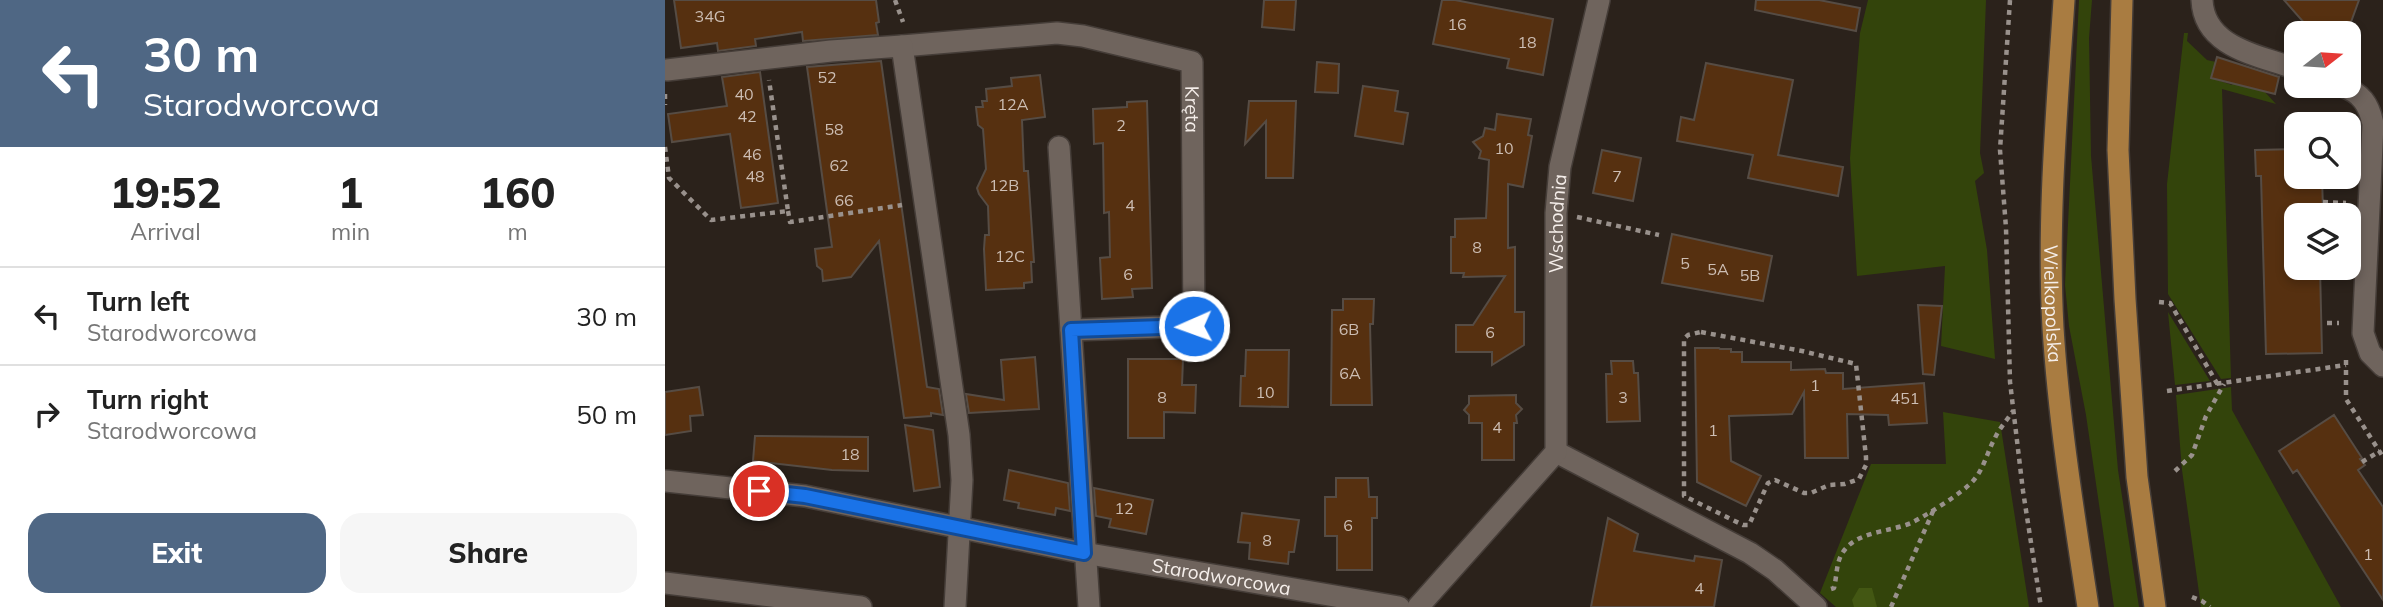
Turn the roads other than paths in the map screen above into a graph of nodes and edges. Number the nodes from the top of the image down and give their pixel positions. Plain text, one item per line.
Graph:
1 (1599, 0) edge
2 (2064, 0) edge
3 (2122, 0) edge
4 (2202, 0) edge
5 (902, 46) junction
6 (2284, 64) edge
7 (667, 70) dead end
8 (2361, 97) edge
9 (1059, 147) dead end
10 (1071, 330) junction
11 (2383, 366) edge
12 (1556, 453) junction
13 (665, 481) edge
14 (958, 527) junction
15 (1084, 553) junction
16 (665, 583) edge
17 (861, 607) edge
18 (955, 607) edge
19 (1089, 607) edge
20 (1399, 607) edge
21 (1418, 607) edge
22 (1816, 607) edge
23 (2088, 607) edge
24 (2155, 607) edge

1 - 12 street, Wschodnia
2 - 23 main road, Wielkopolska
3 - 24 main road
4 - 6 street
5 - 7 street, Kręta
5 - 10 street, Kręta
5 - 14 street
8 - 11 street
9 - 10 street
10 - 15 street
12 - 21 street
12 - 22 street
13 - 14 street, Starodworcowa
14 - 15 street, Starodworcowa
14 - 18 street
15 - 19 street
15 - 20 street, Starodworcowa
16 - 17 street

